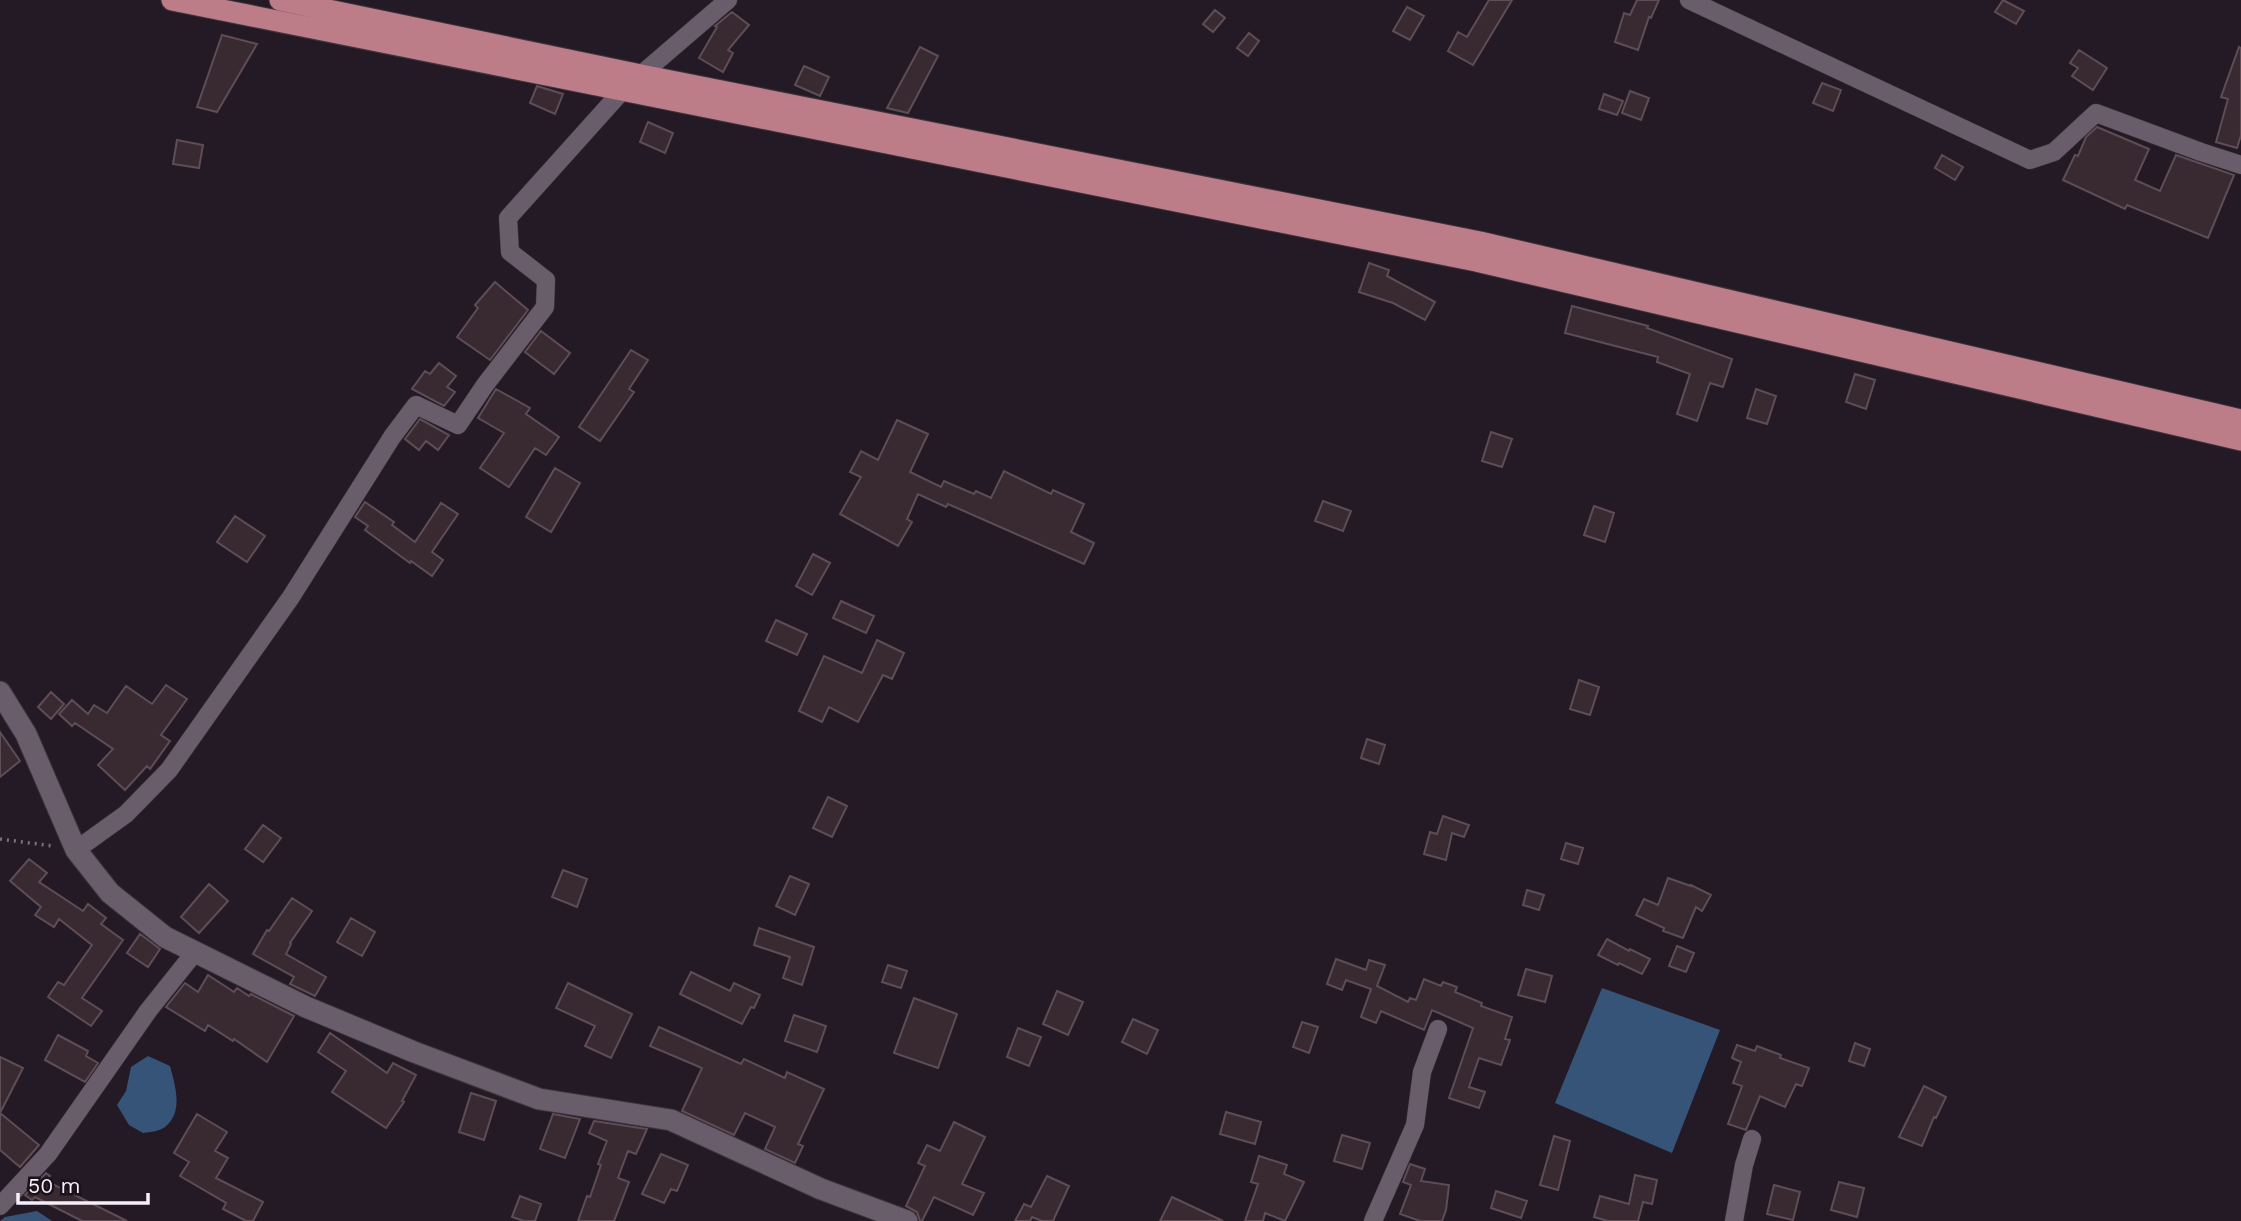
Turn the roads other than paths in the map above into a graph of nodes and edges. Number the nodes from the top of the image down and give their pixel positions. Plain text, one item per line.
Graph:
1 (172, 0) edge
2 (280, 0) edge
3 (728, 0) edge
4 (1689, 0) edge
5 (641, 75) junction
6 (622, 91) junction
7 (2241, 165) edge
8 (2241, 420) edge
9 (2241, 440) edge
10 (0, 692) edge
11 (76, 850) junction
12 (195, 952) junction
13 (1437, 1029) dead end
14 (1752, 1139) dead end
15 (0, 1206) edge
16 (907, 1221) edge
17 (1373, 1221) edge
18 (1734, 1221) edge

1 - 6 main road
2 - 5 main road
3 - 5 street
4 - 7 street
5 - 6 street
5 - 8 main road
6 - 9 main road
6 - 11 street
10 - 11 street
11 - 12 street
12 - 15 street
12 - 16 street
13 - 17 street
14 - 18 street

